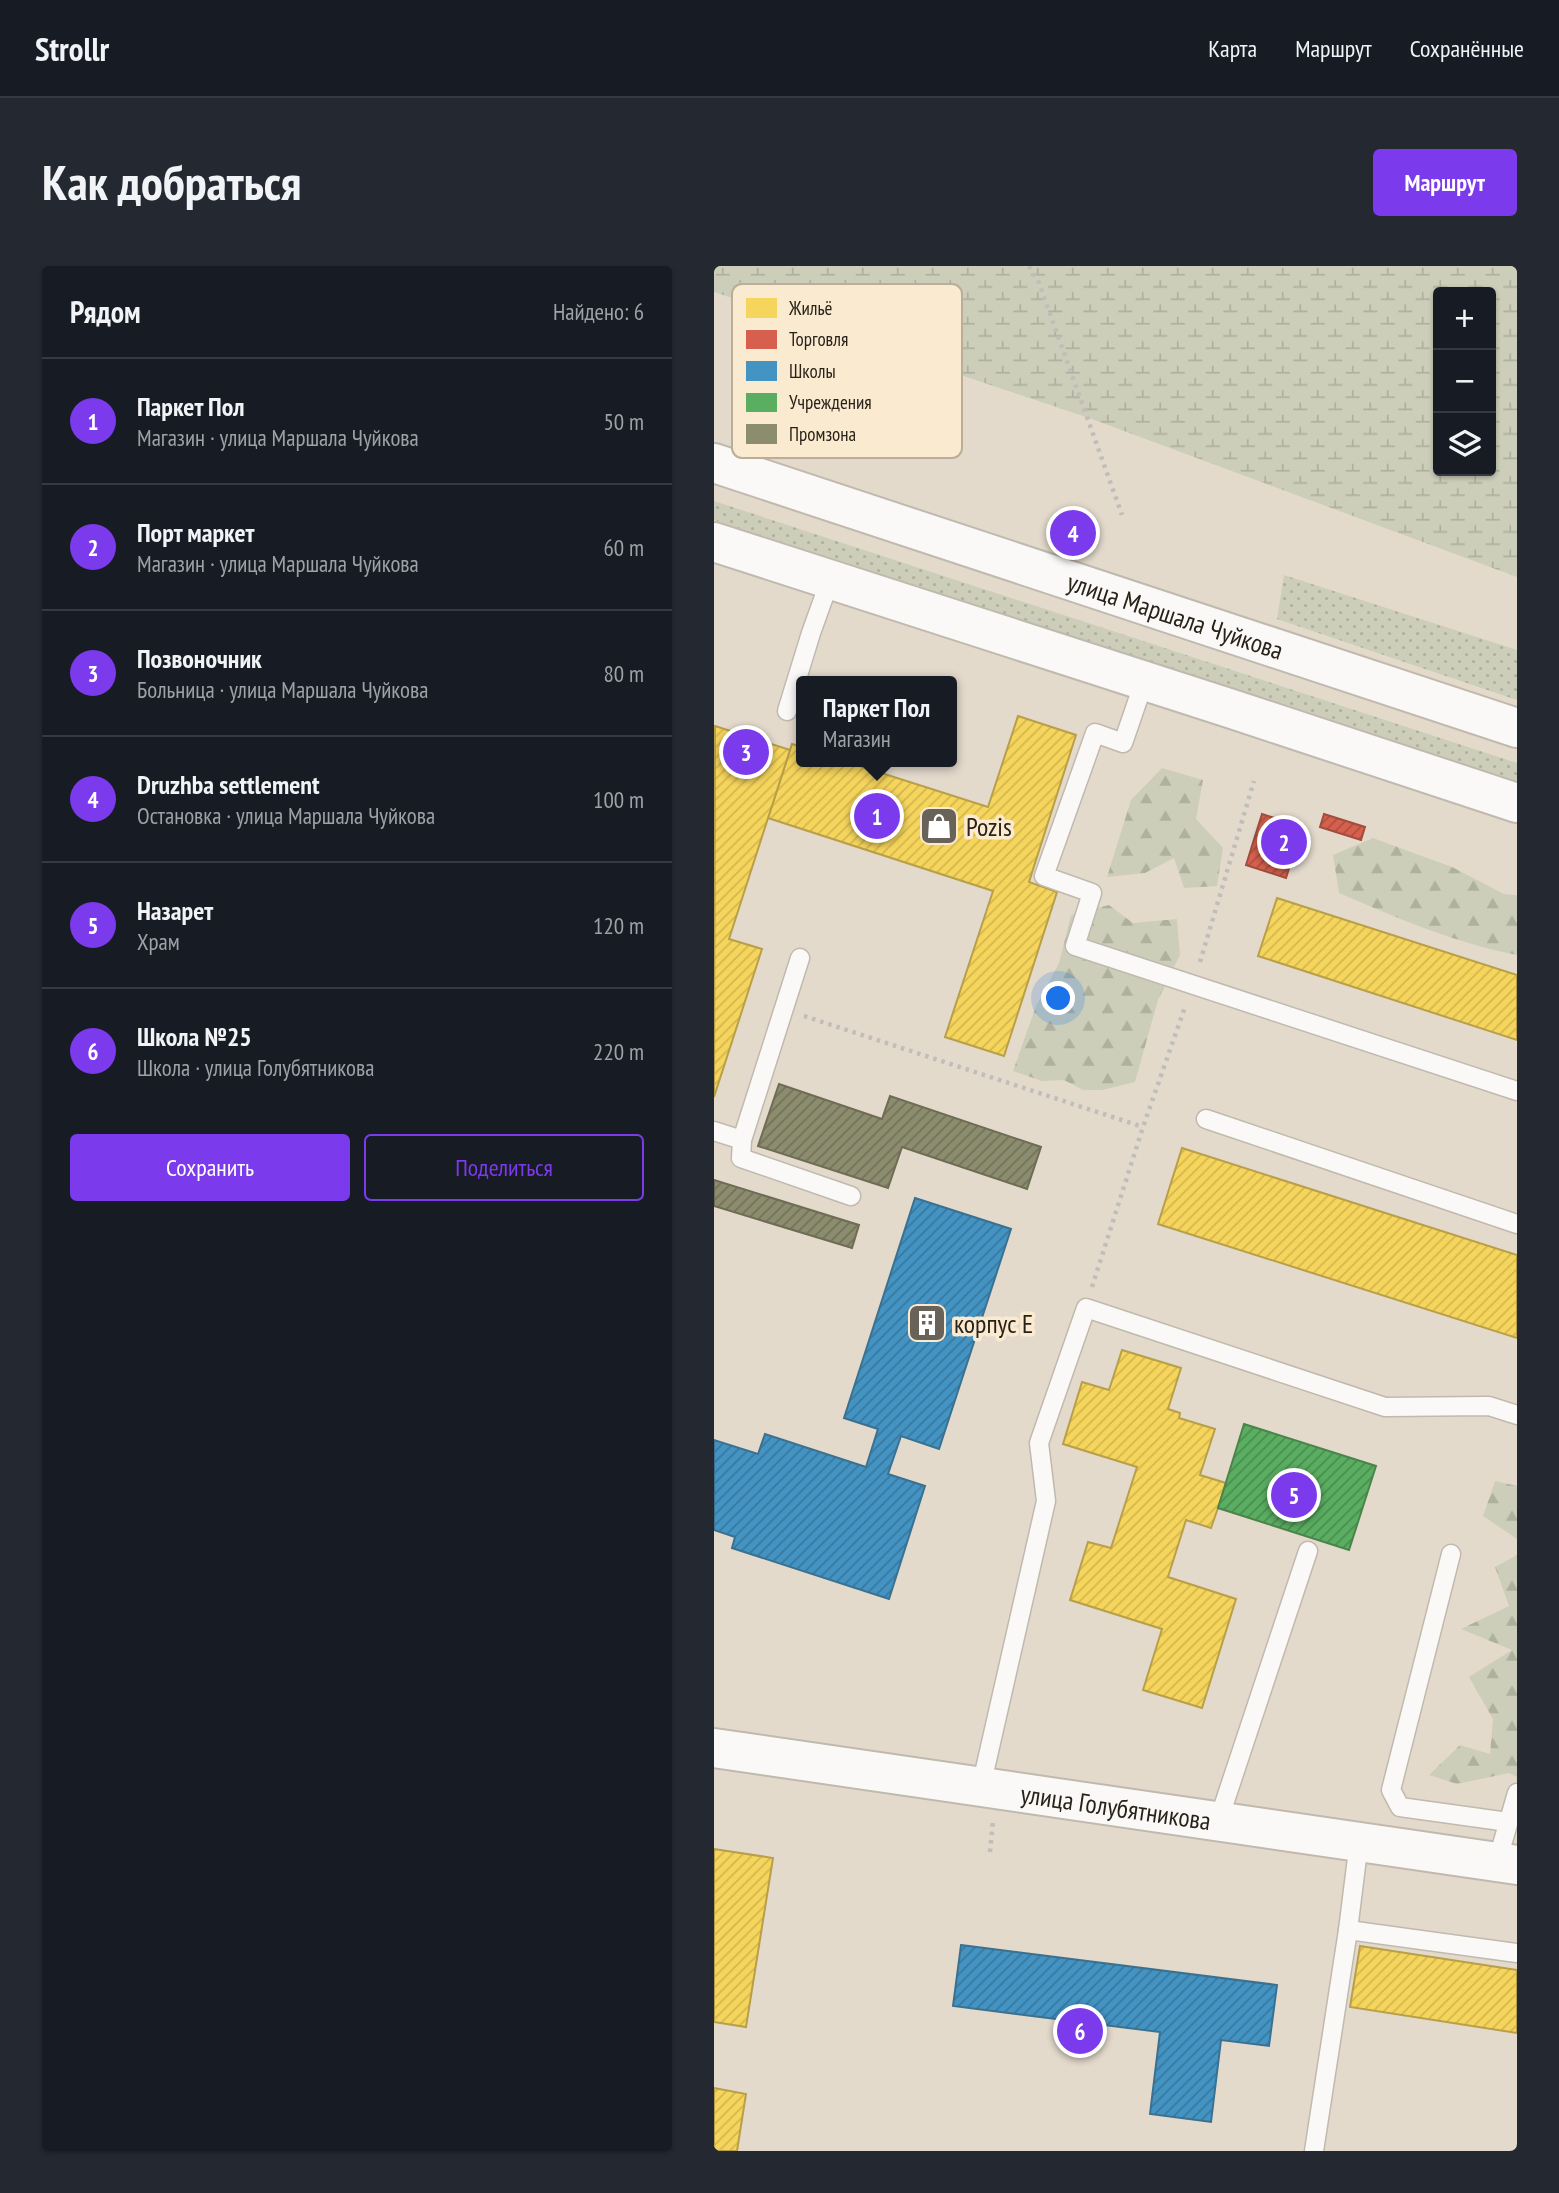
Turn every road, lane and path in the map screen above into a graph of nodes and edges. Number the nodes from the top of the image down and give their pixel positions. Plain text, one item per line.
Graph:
1 (1029, 266) edge
2 (714, 463) edge
3 (1122, 515) dead end
4 (714, 542) edge
5 (830, 580) junction
6 (798, 676) edge
7 (796, 682) edge
8 (1144, 682) junction
9 (787, 711) dead end
10 (1517, 727) edge
11 (1254, 782) dead end
12 (1517, 803) edge
13 (800, 958) dead end
14 (1193, 984) junction
15 (783, 1010) junction
16 (1517, 1091) edge
17 (1206, 1119) dead end
18 (1143, 1127) junction
19 (714, 1131) edge
20 (742, 1140) junction
21 (851, 1196) dead end
22 (1517, 1224) edge
23 (1086, 1308) junction
24 (1517, 1415) edge
25 (1308, 1551) dead end
26 (1451, 1554) dead end
27 (714, 1748) edge
28 (979, 1787) junction
29 (1517, 1793) edge
30 (1218, 1822) junction
31 (1508, 1822) junction
32 (1359, 1842) junction
33 (1507, 1864) edge
34 (1348, 1930) junction
35 (1517, 1953) edge
36 (1314, 2151) edge

1 - 3 path
2 - 10 main road, улица Маршала Чуйкова
4 - 5 main road
5 - 6 lane
5 - 8 main road
7 - 9 lane
8 - 12 main road
8 - 14 lane
11 - 14 path
13 - 15 lane
14 - 16 lane
14 - 18 path
15 - 18 path
15 - 20 lane
17 - 22 lane
18 - 23 path
19 - 20 lane
20 - 21 lane
23 - 24 lane
23 - 28 lane
25 - 30 lane
26 - 31 lane
27 - 28 main road, улица Голубятникова
28 - 30 main road, улица Голубятникова
29 - 31 lane
30 - 32 main road, улица Голубятникова
31 - 33 lane
32 - 33 main road, улица Голубятникова
32 - 34 lane
34 - 35 lane
34 - 36 lane

